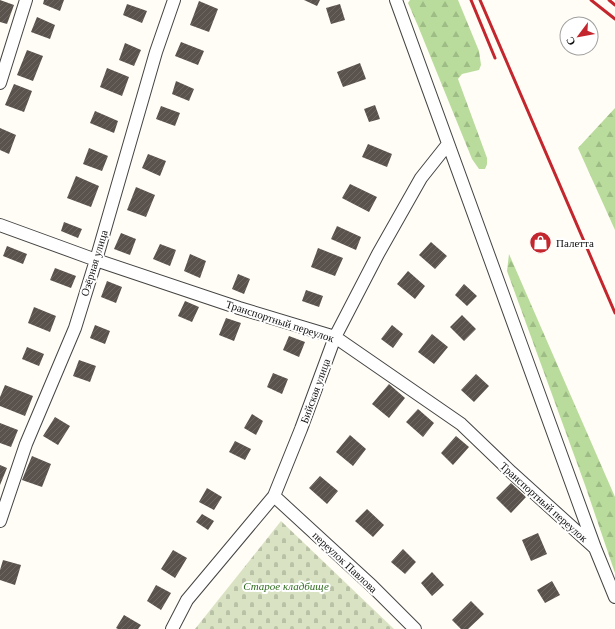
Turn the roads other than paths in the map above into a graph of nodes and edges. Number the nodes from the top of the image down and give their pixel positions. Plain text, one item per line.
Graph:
1 (26, 0) edge
2 (174, 0) edge
3 (396, 0) edge
4 (0, 83) edge
5 (448, 144) junction
6 (0, 225) edge
7 (96, 260) junction
8 (335, 337) junction
9 (274, 496) junction
10 (0, 521) edge
11 (595, 548) junction
12 (615, 597) edge
13 (172, 629) edge
14 (415, 629) edge

1 - 4 street
2 - 7 street, Озёрная улица
3 - 5 street
5 - 8 street, Бийская улица
5 - 11 street
6 - 7 street, Транспортный переулок
7 - 8 street, Транспортный переулок
7 - 10 street, Озёрная улица
8 - 9 street, Бийская улица
8 - 11 street, Транспортный переулок
9 - 13 street, Бийская улица
9 - 14 street, переулок Павлова
11 - 12 street

